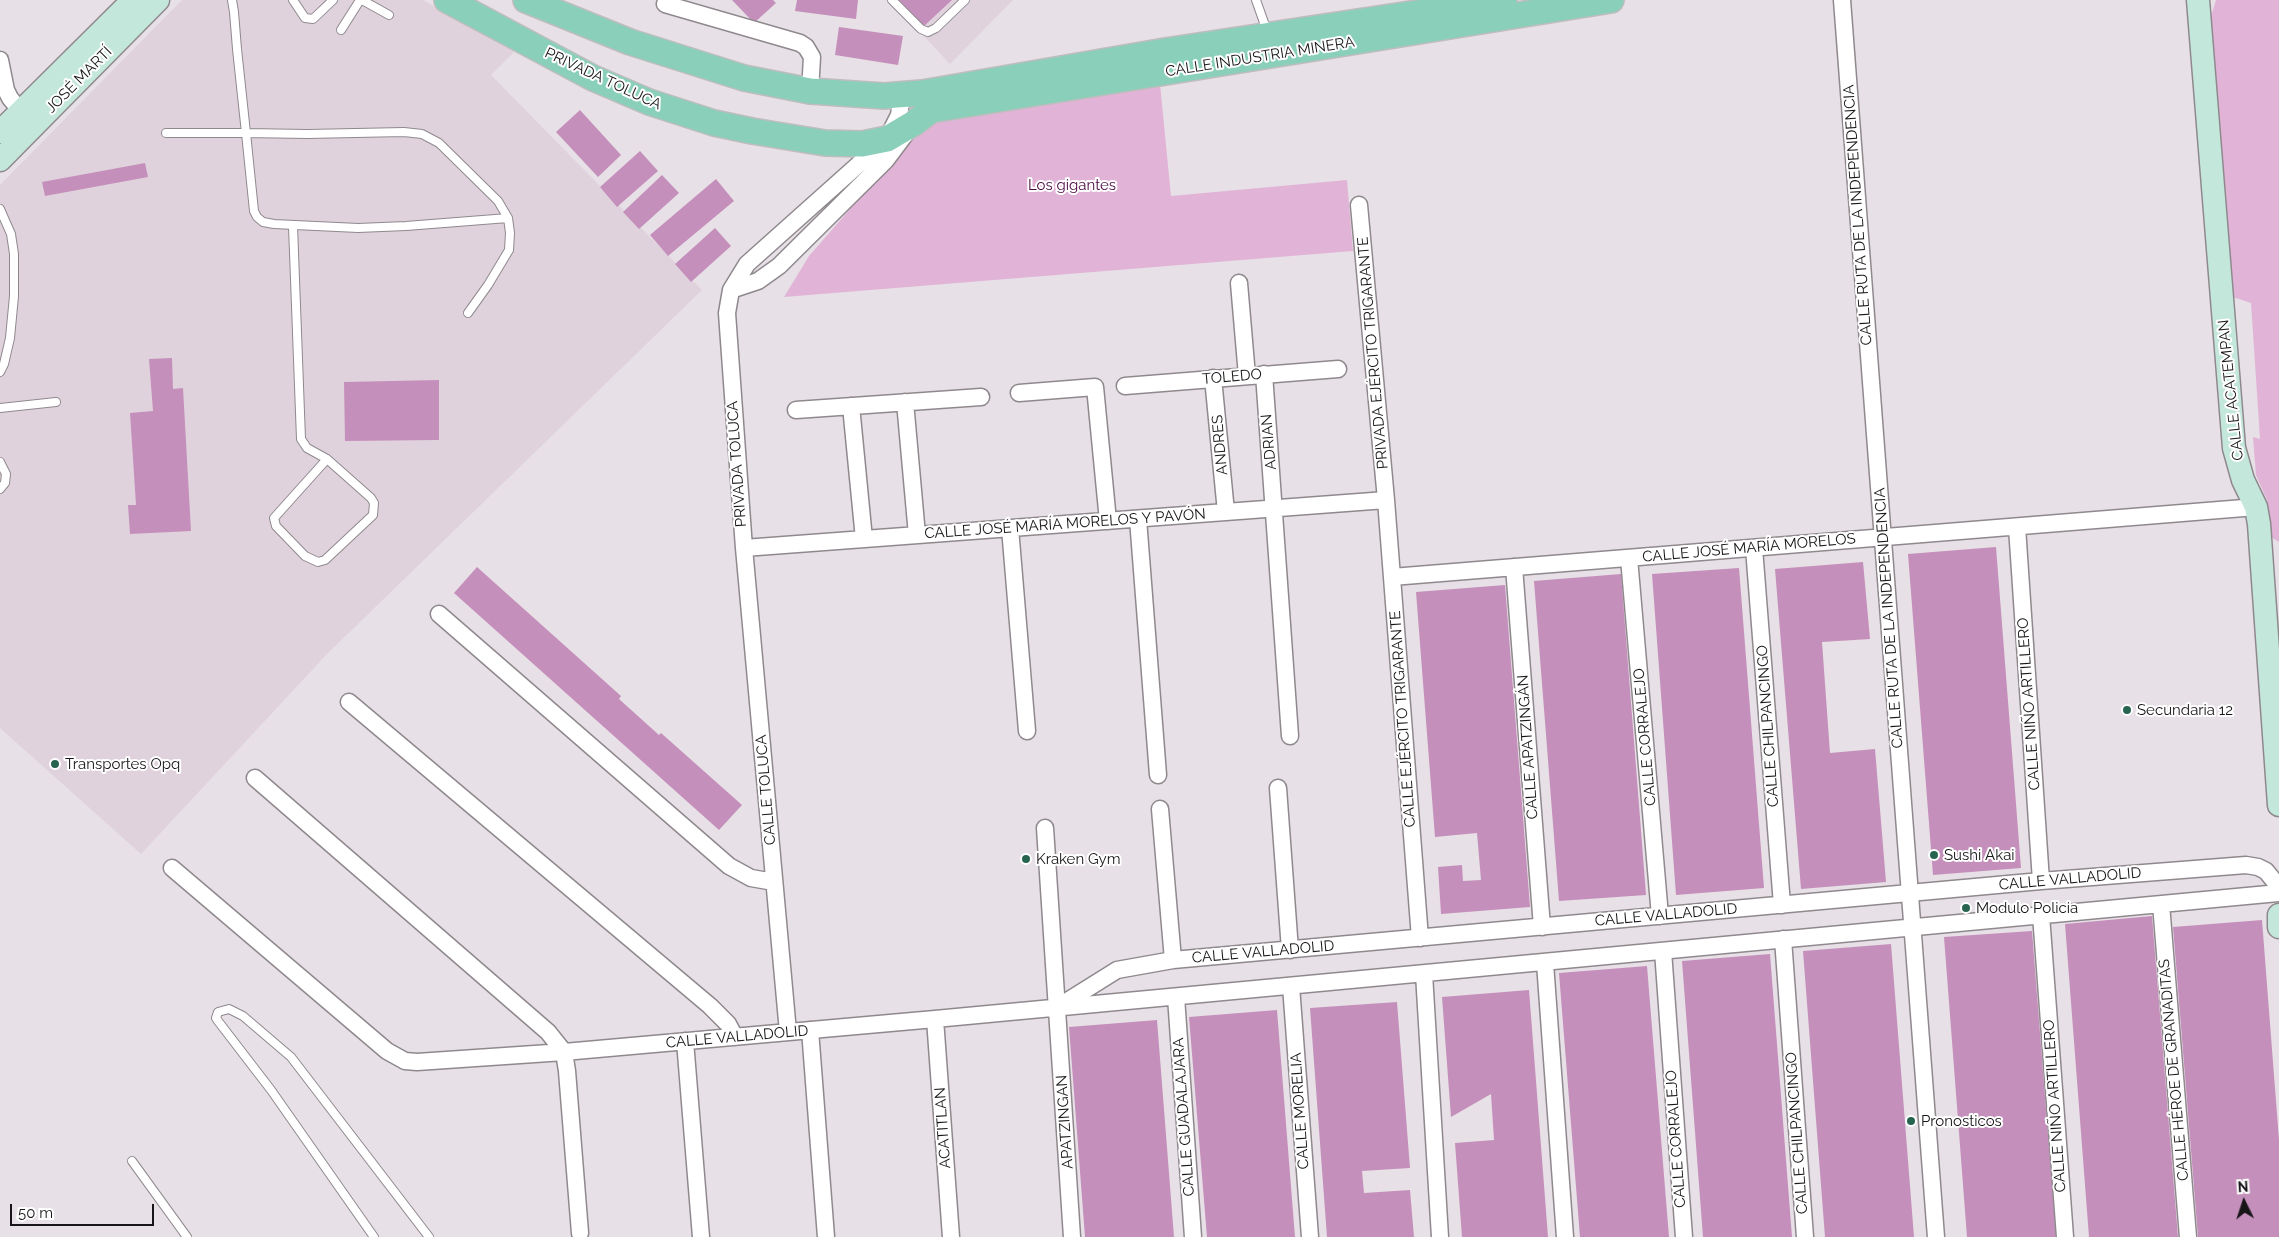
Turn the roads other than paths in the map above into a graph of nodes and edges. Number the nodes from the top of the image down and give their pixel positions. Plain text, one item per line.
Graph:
1 (133, 0) edge
2 (158, 0) edge
3 (232, 0) edge
4 (293, 0) edge
5 (333, 0) edge
6 (361, 0) edge
7 (447, 0) edge
8 (892, 0) edge
9 (965, 0) edge
10 (1256, 0) edge
11 (1504, 0) edge
12 (1611, 0) edge
13 (1842, 0) edge
14 (2198, 0) edge
15 (536, 2) edge
16 (665, 4) dead end
17 (389, 15) dead end
18 (341, 30) dead end
19 (1268, 36) junction
20 (0, 60) edge
21 (810, 91) junction
22 (912, 94) junction
23 (27, 119) junction
24 (914, 123) junction
25 (0, 132) edge
26 (166, 133) dead end
27 (246, 133) junction
28 (887, 138) junction
29 (0, 160) edge
30 (1360, 205) dead end
31 (0, 209) edge
32 (508, 218) junction
33 (293, 226) junction
34 (1239, 283) dead end
35 (731, 290) junction
36 (468, 313) dead end
37 (1338, 369) dead end
38 (0, 372) edge
39 (1264, 374) junction
40 (1247, 376) junction
41 (1214, 378) junction
42 (1125, 386) dead end
43 (1019, 393) dead end
44 (981, 396) dead end
45 (56, 402) dead end
46 (905, 402) junction
47 (851, 406) junction
48 (0, 408) edge
49 (796, 410) dead end
50 (327, 459) junction
51 (0, 462) edge
52 (0, 489) edge
53 (1386, 500) junction
54 (2256, 508) junction
55 (1274, 509) junction
56 (1226, 512) junction
57 (1138, 519) junction
58 (1108, 521) junction
59 (2017, 527) junction
60 (1010, 528) junction
61 (917, 535) junction
62 (1883, 538) junction
63 (864, 539) junction
64 (744, 548) junction
65 (1754, 548) junction
66 (1629, 558) junction
67 (1514, 567) junction
68 (1392, 577) junction
69 (439, 614) dead end
70 (348, 702) dead end
71 (1027, 732) dead end
72 (1290, 736) dead end
73 (1158, 775) dead end
74 (255, 778) dead end
75 (1278, 788) dead end
76 (2279, 806) edge
77 (1160, 809) dead end
78 (1045, 828) dead end
79 (172, 868) dead end
80 (2041, 881) junction
81 (774, 882) junction
82 (2279, 887) edge
83 (1910, 893) junction
84 (2279, 893) edge
85 (2160, 904) junction
86 (1782, 905) junction
87 (2041, 915) junction
88 (2279, 915) edge
89 (1660, 916) junction
90 (1542, 927) junction
91 (1912, 927) junction
92 (2279, 927) edge
93 (1420, 938) junction
94 (1782, 940) junction
95 (1290, 950) junction
96 (1663, 951) junction
97 (1174, 960) junction
98 (1545, 963) junction
99 (1424, 974) junction
100 (1291, 986) junction
101 (1176, 997) junction
102 (1057, 1008) junction
103 (934, 1019) junction
104 (810, 1030) junction
105 (788, 1032) junction
106 (735, 1037) junction
107 (685, 1041) junction
108 (564, 1052) junction
109 (132, 1161) dead end
110 (580, 1233) dead end
111 (187, 1237) edge
112 (374, 1237) edge
113 (429, 1237) edge
114 (700, 1237) edge
115 (826, 1237) edge
116 (951, 1237) edge
117 (1072, 1237) edge
118 (1193, 1237) edge
119 (1310, 1237) edge
120 (1440, 1237) edge
121 (1565, 1237) edge
122 (1684, 1237) edge
123 (1805, 1237) edge
124 (1936, 1237) edge
125 (2065, 1237) edge
126 (2188, 1237) edge

1 - 23 street, JOSÉ MARTÍ
2 - 23 street, JOSÉ MARTÍ
3 - 27 lane
4 - 5 lane
6 - 17 lane
6 - 18 lane
7 - 28 main road, PRIVADA TOLUCA
8 - 9 lane
10 - 19 lane
11 - 19 main road, CALLE INDUSTRIA MINERA
12 - 24 main road, CALLE INDUSTRIA MINERA
13 - 62 street, CALLE RUTA DE LA INDEPENDENCIA
14 - 54 street, CALLE ACATEMPAN
15 - 21 main road
16 - 21 street
19 - 22 main road, CALLE INDUSTRIA MINERA
20 - 23 street
21 - 22 main road
22 - 24 street
22 - 28 street, PRIVADA TOLUCA
23 - 25 street, JOSÉ MARTÍ
23 - 29 street, JOSÉ MARTÍ
24 - 28 main road, PRIVADA TOLUCA
24 - 35 street
26 - 27 lane
27 - 32 lane
27 - 33 lane
28 - 35 street, PRIVADA TOLUCA
30 - 53 street, PRIVADA EJÉRCITO TRIGARANTE
31 - 38 lane
32 - 33 lane
32 - 36 lane
33 - 50 lane
34 - 40 street
35 - 64 street, PRIVADA TOLUCA
37 - 39 street, TOLEDO
39 - 40 street, TOLEDO
39 - 55 street, ADRIAN
40 - 41 street, TOLEDO
41 - 42 street, TOLEDO
41 - 56 street, ANDRES
43 - 58 street
44 - 46 street
45 - 48 lane
46 - 47 street
46 - 61 street
47 - 49 street
47 - 63 street
50 - 50 lane
51 - 52 lane
53 - 55 street, CALLE JOSÉ MARÍA MORELOS Y PAVÓN
53 - 68 street, CALLE EJÉRCITO TRIGARANTE
54 - 59 street, CALLE JOSÉ MARÍA MORELOS
54 - 76 street, CALLE ACATEMPAN
55 - 56 street, CALLE JOSÉ MARÍA MORELOS Y PAVÓN
55 - 72 street, ADRIAN
56 - 57 street, CALLE JOSÉ MARÍA MORELOS Y PAVÓN
57 - 58 street, CALLE JOSÉ MARÍA MORELOS Y PAVÓN
57 - 73 street
58 - 60 street, CALLE JOSÉ MARÍA MORELOS Y PAVÓN
59 - 62 street, CALLE JOSÉ MARÍA MORELOS
59 - 80 street, CALLE NIÑO ARTILLERO
60 - 61 street, CALLE JOSÉ MARÍA MORELOS Y PAVÓN
60 - 71 street
61 - 63 street, CALLE JOSÉ MARÍA MORELOS Y PAVÓN
62 - 65 street, CALLE JOSÉ MARÍA MORELOS
62 - 83 street, CALLE RUTA DE LA INDEPENDENCIA
63 - 64 street, CALLE JOSÉ MARÍA MORELOS Y PAVÓN
64 - 81 street, CALLE TOLUCA
65 - 66 street, CALLE JOSÉ MARÍA MORELOS
65 - 86 street, CALLE CHILPANCINGO
66 - 67 street, CALLE JOSÉ MARÍA MORELOS
66 - 89 street, CALLE CORRALEJO
67 - 68 street, CALLE JOSÉ MARÍA MORELOS
67 - 90 street, CALLE APATZINGÁN
68 - 93 street, CALLE EJÉRCITO TRIGARANTE
69 - 81 street
70 - 106 street
74 - 108 street
75 - 95 street
77 - 97 street
78 - 102 street, APATZINGAN
79 - 108 street, CALLE VALLADOLID
80 - 82 street, CALLE VALLADOLID
80 - 83 street, CALLE VALLADOLID
81 - 105 street, CALLE TOLUCA
83 - 86 street, CALLE VALLADOLID
83 - 91 street, CALLE RUTA DE LA INDEPENDENCIA
84 - 85 street, CALLE VALLADOLID
85 - 87 street, CALLE VALLADOLID
85 - 126 street, CALLE HÉROE DE GRANADITAS
86 - 89 street, CALLE VALLADOLID
87 - 91 street, CALLE VALLADOLID
87 - 125 street, CALLE NIÑO ARTILLERO
88 - 92 street
89 - 90 street, CALLE VALLADOLID
90 - 93 street, CALLE VALLADOLID
91 - 94 street, CALLE VALLADOLID
91 - 124 street, CALLE RUTA DE LA INDEPENDENCIA
93 - 95 street, CALLE VALLADOLID
94 - 96 street, CALLE VALLADOLID
94 - 123 street, CALLE CHILPANCINGO
95 - 97 street, CALLE VALLADOLID
96 - 98 street, CALLE VALLADOLID
96 - 122 street, CALLE CORRALEJO
97 - 102 street, CALLE VALLADOLID
98 - 99 street, CALLE VALLADOLID
98 - 121 street
99 - 100 street, CALLE VALLADOLID
99 - 120 street
100 - 101 street, CALLE VALLADOLID
100 - 119 street, CALLE MORELIA
101 - 102 street, CALLE VALLADOLID
101 - 118 street, CALLE GUADALAJARA
102 - 103 street, CALLE VALLADOLID
102 - 117 street, APATZINGAN
103 - 104 street, CALLE VALLADOLID
103 - 116 street, ACATITLAN
104 - 105 street, CALLE VALLADOLID
104 - 115 street
105 - 106 street, CALLE VALLADOLID
106 - 107 street, CALLE VALLADOLID
107 - 108 street, CALLE VALLADOLID
107 - 114 street
108 - 110 street
109 - 111 lane
112 - 113 lane

